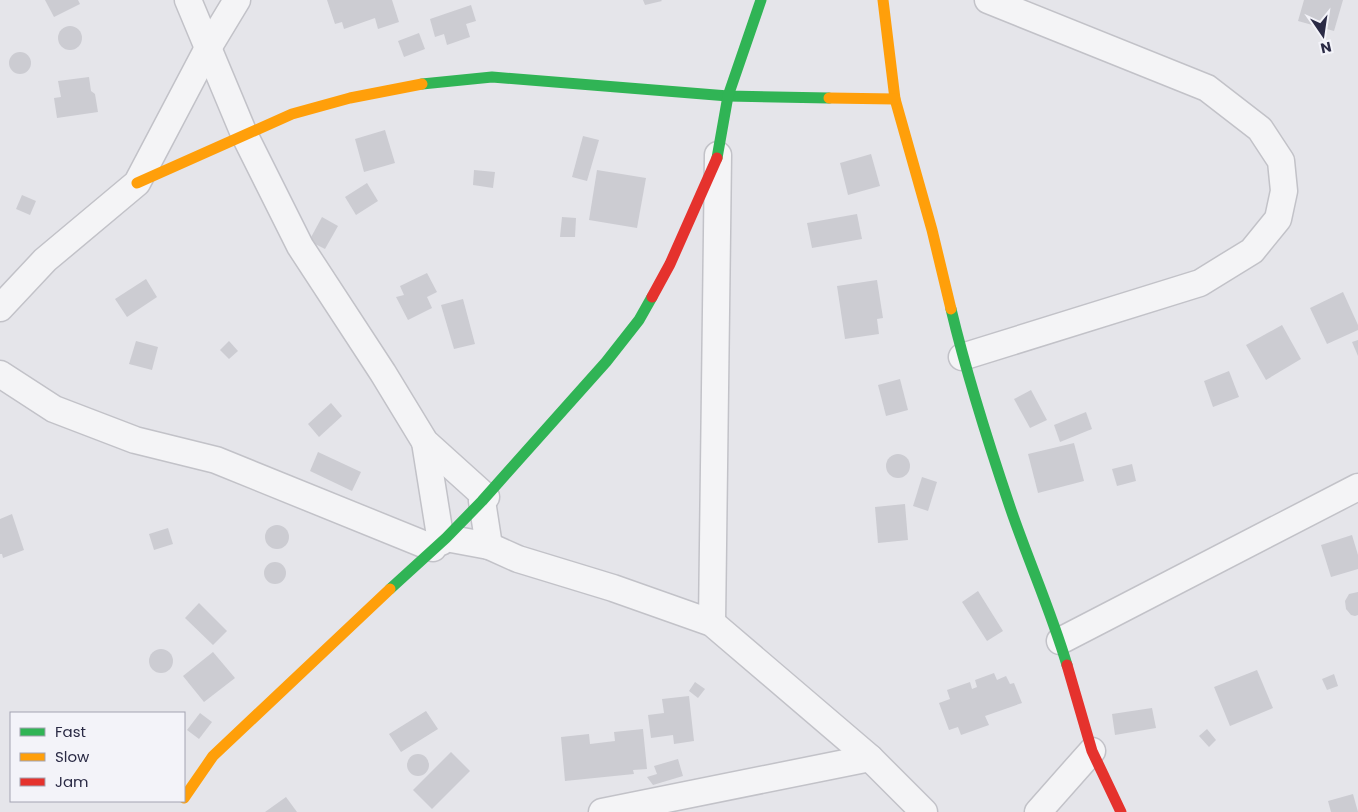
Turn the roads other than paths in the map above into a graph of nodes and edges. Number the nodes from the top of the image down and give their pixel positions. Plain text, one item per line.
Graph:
1 (188, 0) edge
2 (237, 0) edge
3 (761, 0) edge
4 (882, 0) edge
5 (988, 0) edge
6 (208, 48) junction
7 (728, 96) junction
8 (895, 99) junction
9 (244, 134) junction
10 (718, 155) junction
11 (137, 183) junction
12 (0, 308) edge
13 (962, 357) junction
14 (0, 374) edge
15 (425, 442) junction
16 (1358, 487) edge
17 (484, 499) junction
18 (440, 543) junction
19 (489, 546) junction
20 (712, 624) junction
21 (1060, 641) junction
22 (1092, 751) junction
23 (870, 758) junction
24 (185, 796) edge
25 (602, 812) edge
26 (924, 812) edge
27 (1038, 812) edge
28 (1120, 812) edge

1 - 6 street
2 - 6 street
3 - 7 street
4 - 8 street
5 - 13 street
6 - 9 street
6 - 11 street
7 - 8 street
7 - 9 street
7 - 10 street
8 - 13 street
9 - 11 street
9 - 15 street
10 - 17 street
10 - 20 street
11 - 12 street
13 - 21 street
14 - 18 street
15 - 17 street
15 - 18 street
16 - 21 street
17 - 18 street
17 - 19 street
18 - 19 street
18 - 24 street
19 - 20 street
20 - 23 street
21 - 22 street
22 - 27 street
22 - 28 street
23 - 25 street
23 - 26 street

